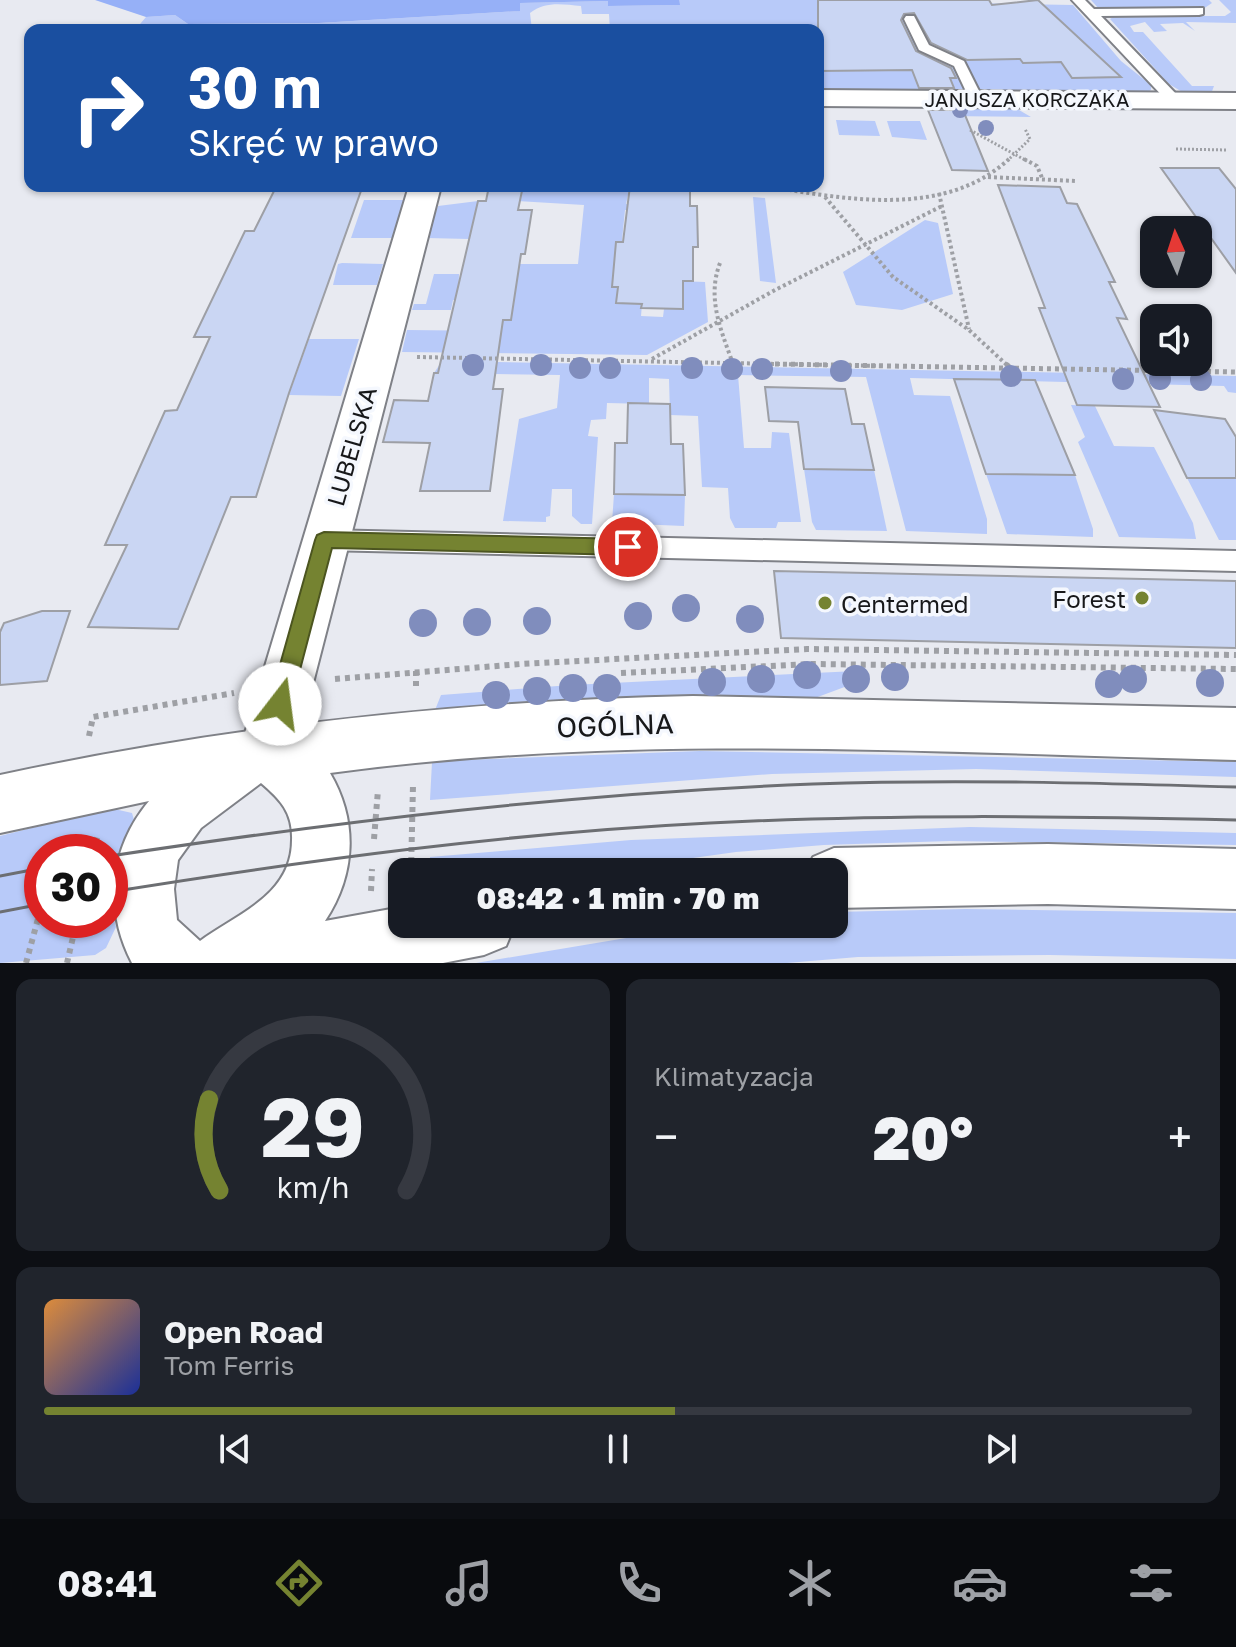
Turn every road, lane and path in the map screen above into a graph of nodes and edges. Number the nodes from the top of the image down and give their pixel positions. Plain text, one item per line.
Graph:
1 (1078, 0) edge
2 (1199, 11) dead end
3 (1090, 13) junction
4 (910, 19) dead end
5 (824, 98) edge
6 (976, 99) junction
7 (1174, 100) junction
8 (1236, 101) edge
9 (1033, 119) dead end
10 (961, 126) dead end
11 (1176, 149) dead end
12 (1228, 150) dead end
13 (1013, 154) junction
14 (987, 177) junction
15 (1043, 180) junction
16 (1076, 181) dead end
17 (423, 192) edge
18 (801, 192) edge
19 (939, 193) junction
20 (825, 196) junction
21 (942, 206) junction
22 (865, 245) junction
23 (720, 263) dead end
24 (717, 322) junction
25 (969, 330) junction
26 (377, 357) junction
27 (651, 359) junction
28 (732, 361) junction
29 (1010, 367) junction
30 (1140, 370) edge
31 (1212, 372) edge
32 (1236, 372) edge
33 (324, 540) junction
34 (1236, 561) edge
35 (1236, 655) edge
36 (416, 690) dead end
37 (1236, 734) edge
38 (381, 742) junction
39 (267, 753) junction
40 (0, 804) edge
41 (848, 878) edge
42 (1236, 879) edge
43 (33, 938) edge
44 (73, 938) edge
45 (403, 938) edge
46 (368, 944) junction
47 (26, 963) edge
48 (67, 963) edge
49 (177, 963) edge
50 (223, 963) edge
51 (271, 963) edge

1 - 3 lane
2 - 3 lane
3 - 7 lane
4 - 6 lane
5 - 6 street, JANUSZA KORCZAKA
6 - 7 street, JANUSZA KORCZAKA
7 - 8 street, JANUSZA KORCZAKA
9 - 13 path
10 - 13 path
11 - 12 path
13 - 14 path
13 - 15 path
14 - 15 path
14 - 19 path
15 - 16 path
17 - 26 street, LUBELSKA
18 - 20 path
19 - 20 path
19 - 21 path
20 - 22 path
21 - 22 path
21 - 25 path
22 - 24 path
22 - 25 path
23 - 24 path
24 - 27 path
24 - 28 path
25 - 29 path
26 - 27 path
26 - 33 street, LUBELSKA
27 - 28 path
28 - 29 path
29 - 30 path
31 - 32 path
33 - 34 lane
33 - 39 street, LUBELSKA
35 - 36 path
37 - 38 street, OGÓLNA
38 - 39 street, OGÓLNA
38 - 46 path
39 - 40 street, OGÓLNA
39 - 49 street
39 - 50 street
41 - 42 street
43 - 47 path
44 - 48 path
45 - 46 street
46 - 51 street

